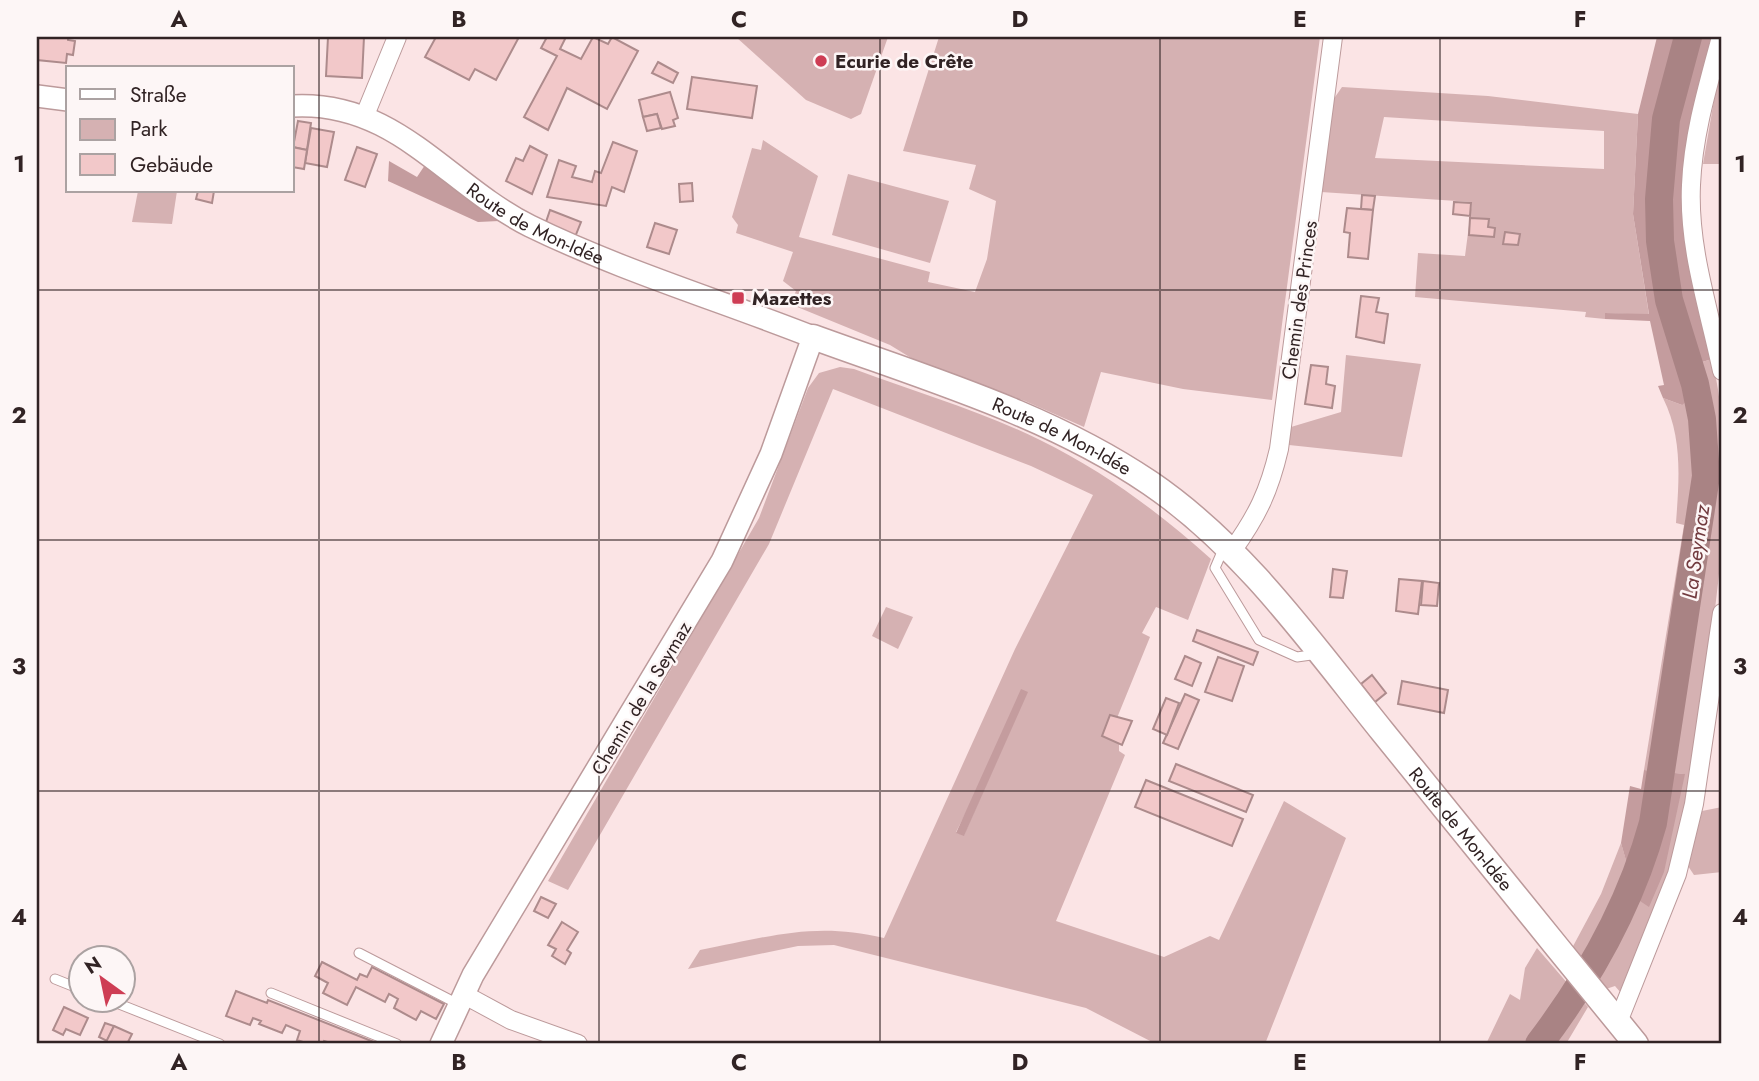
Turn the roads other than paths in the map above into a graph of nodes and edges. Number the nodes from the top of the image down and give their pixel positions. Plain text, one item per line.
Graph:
1 (397, 37) edge
2 (1333, 37) edge
3 (1721, 37) edge
4 (37, 96) edge
5 (66, 100) edge
6 (294, 106) edge
7 (365, 115) junction
8 (813, 337) junction
9 (1722, 371) edge
10 (1228, 548) junction
11 (1722, 613) edge
12 (1319, 654) junction
13 (359, 953) dead end
14 (55, 979) dead end
15 (66, 983) edge
16 (271, 993) dead end
17 (461, 999) junction
18 (136, 1011) edge
19 (1618, 1021) junction
20 (220, 1044) edge
21 (397, 1044) edge
22 (441, 1044) edge
23 (578, 1044) edge
24 (1636, 1044) edge

1 - 7 street
2 - 10 street, Chemin des Princes
3 - 9 street
4 - 5 street
6 - 7 street, Route de Mon-Idée
7 - 8 street, Route de Mon-Idée
8 - 10 main road, Route de Mon-Idée
8 - 17 street, Chemin de la Seymaz
10 - 12 main road, Route de Mon-Idée
10 - 12 lane
11 - 19 street
12 - 19 main road, Route de Mon-Idée
13 - 17 lane
14 - 15 lane
16 - 21 lane
17 - 22 street, Chemin de la Seymaz
17 - 23 street
18 - 20 lane
19 - 24 main road, Route de Mon-Idée

